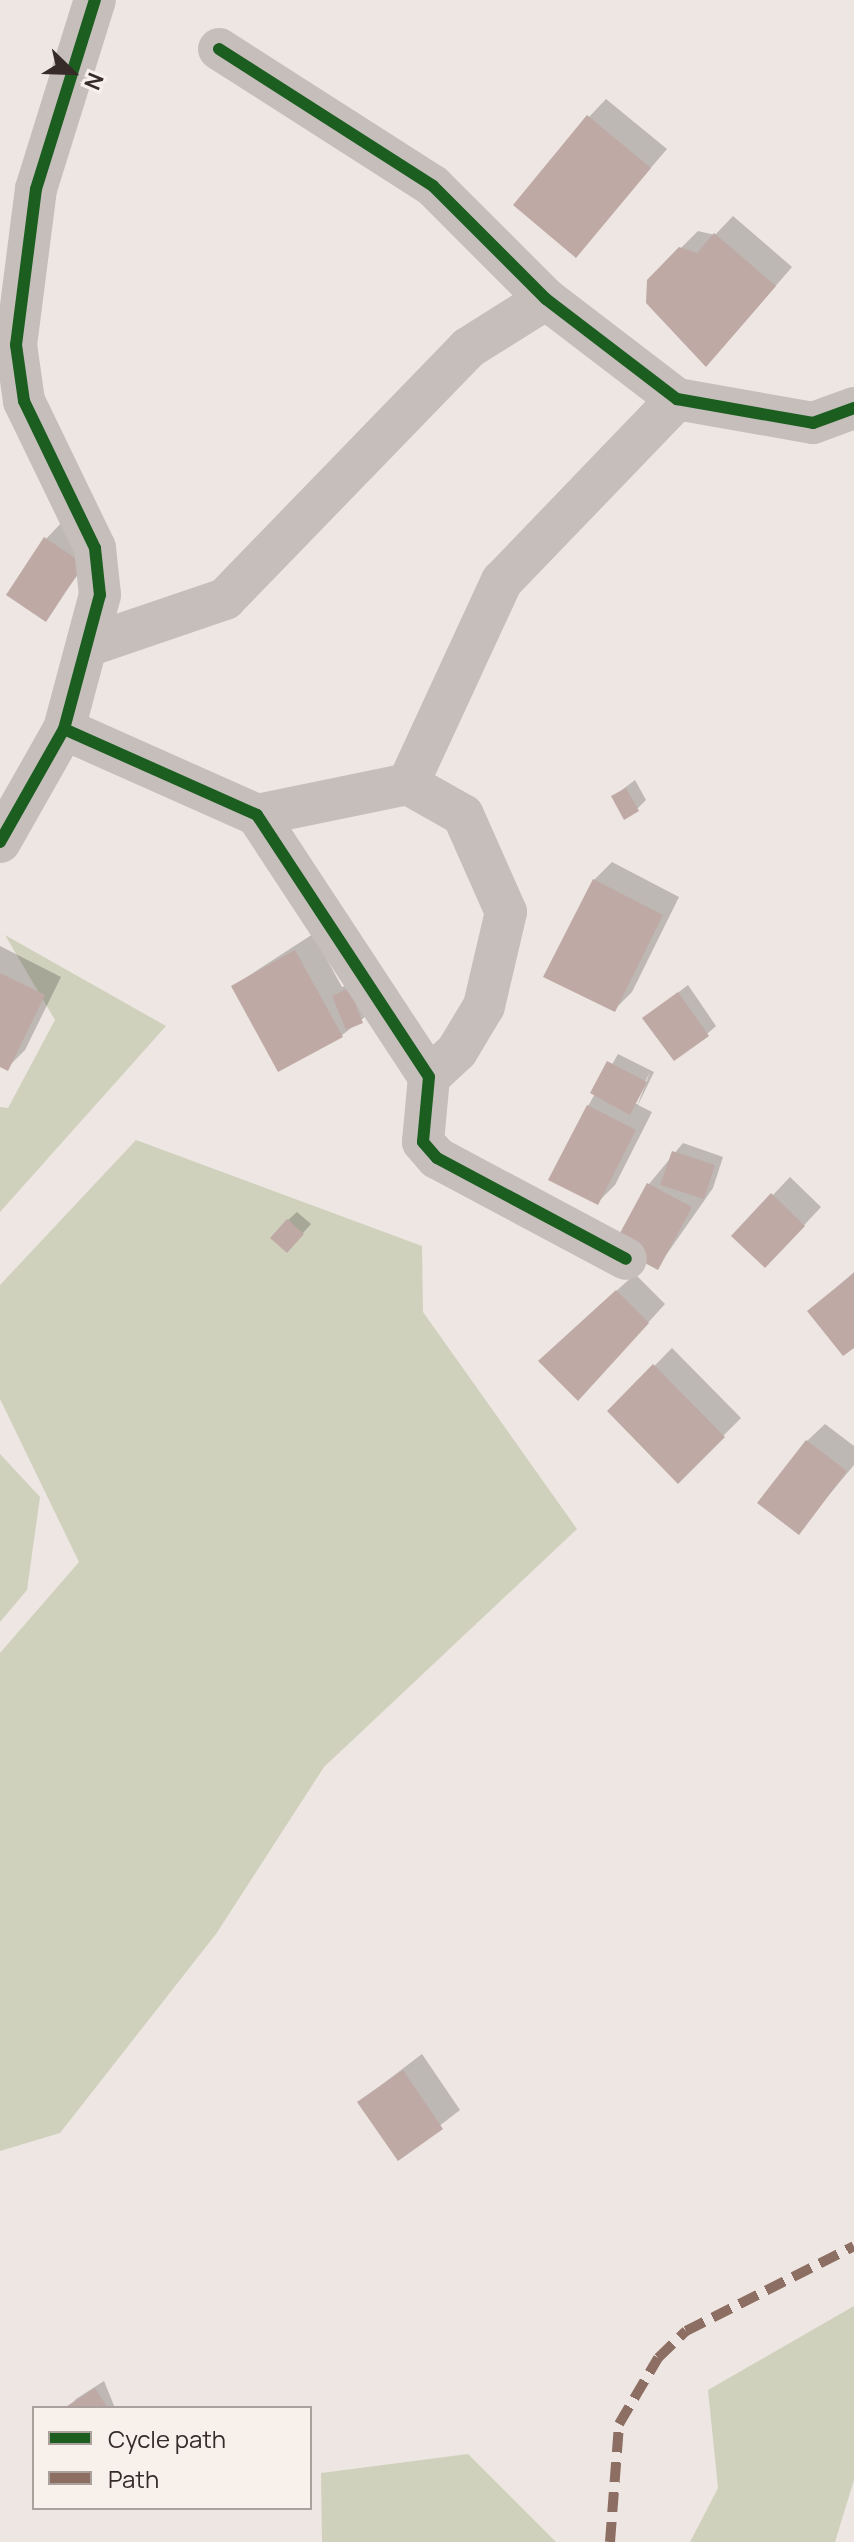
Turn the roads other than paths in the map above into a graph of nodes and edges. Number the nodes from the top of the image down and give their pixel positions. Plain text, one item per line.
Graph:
1 (95, 0) edge
2 (219, 49) dead end
3 (546, 299) junction
4 (12, 399) edge
5 (677, 399) junction
6 (854, 408) edge
7 (90, 645) junction
8 (64, 729) junction
9 (408, 784) junction
10 (13, 795) edge
11 (257, 815) junction
12 (0, 842) edge
13 (429, 1077) junction
14 (626, 1259) dead end

1 - 4 street
2 - 3 street
3 - 5 street
3 - 7 street
4 - 7 street
5 - 6 street
5 - 9 street
7 - 8 street
8 - 10 street
8 - 11 street
9 - 11 street
9 - 13 street
10 - 12 street
11 - 13 street
13 - 14 street

